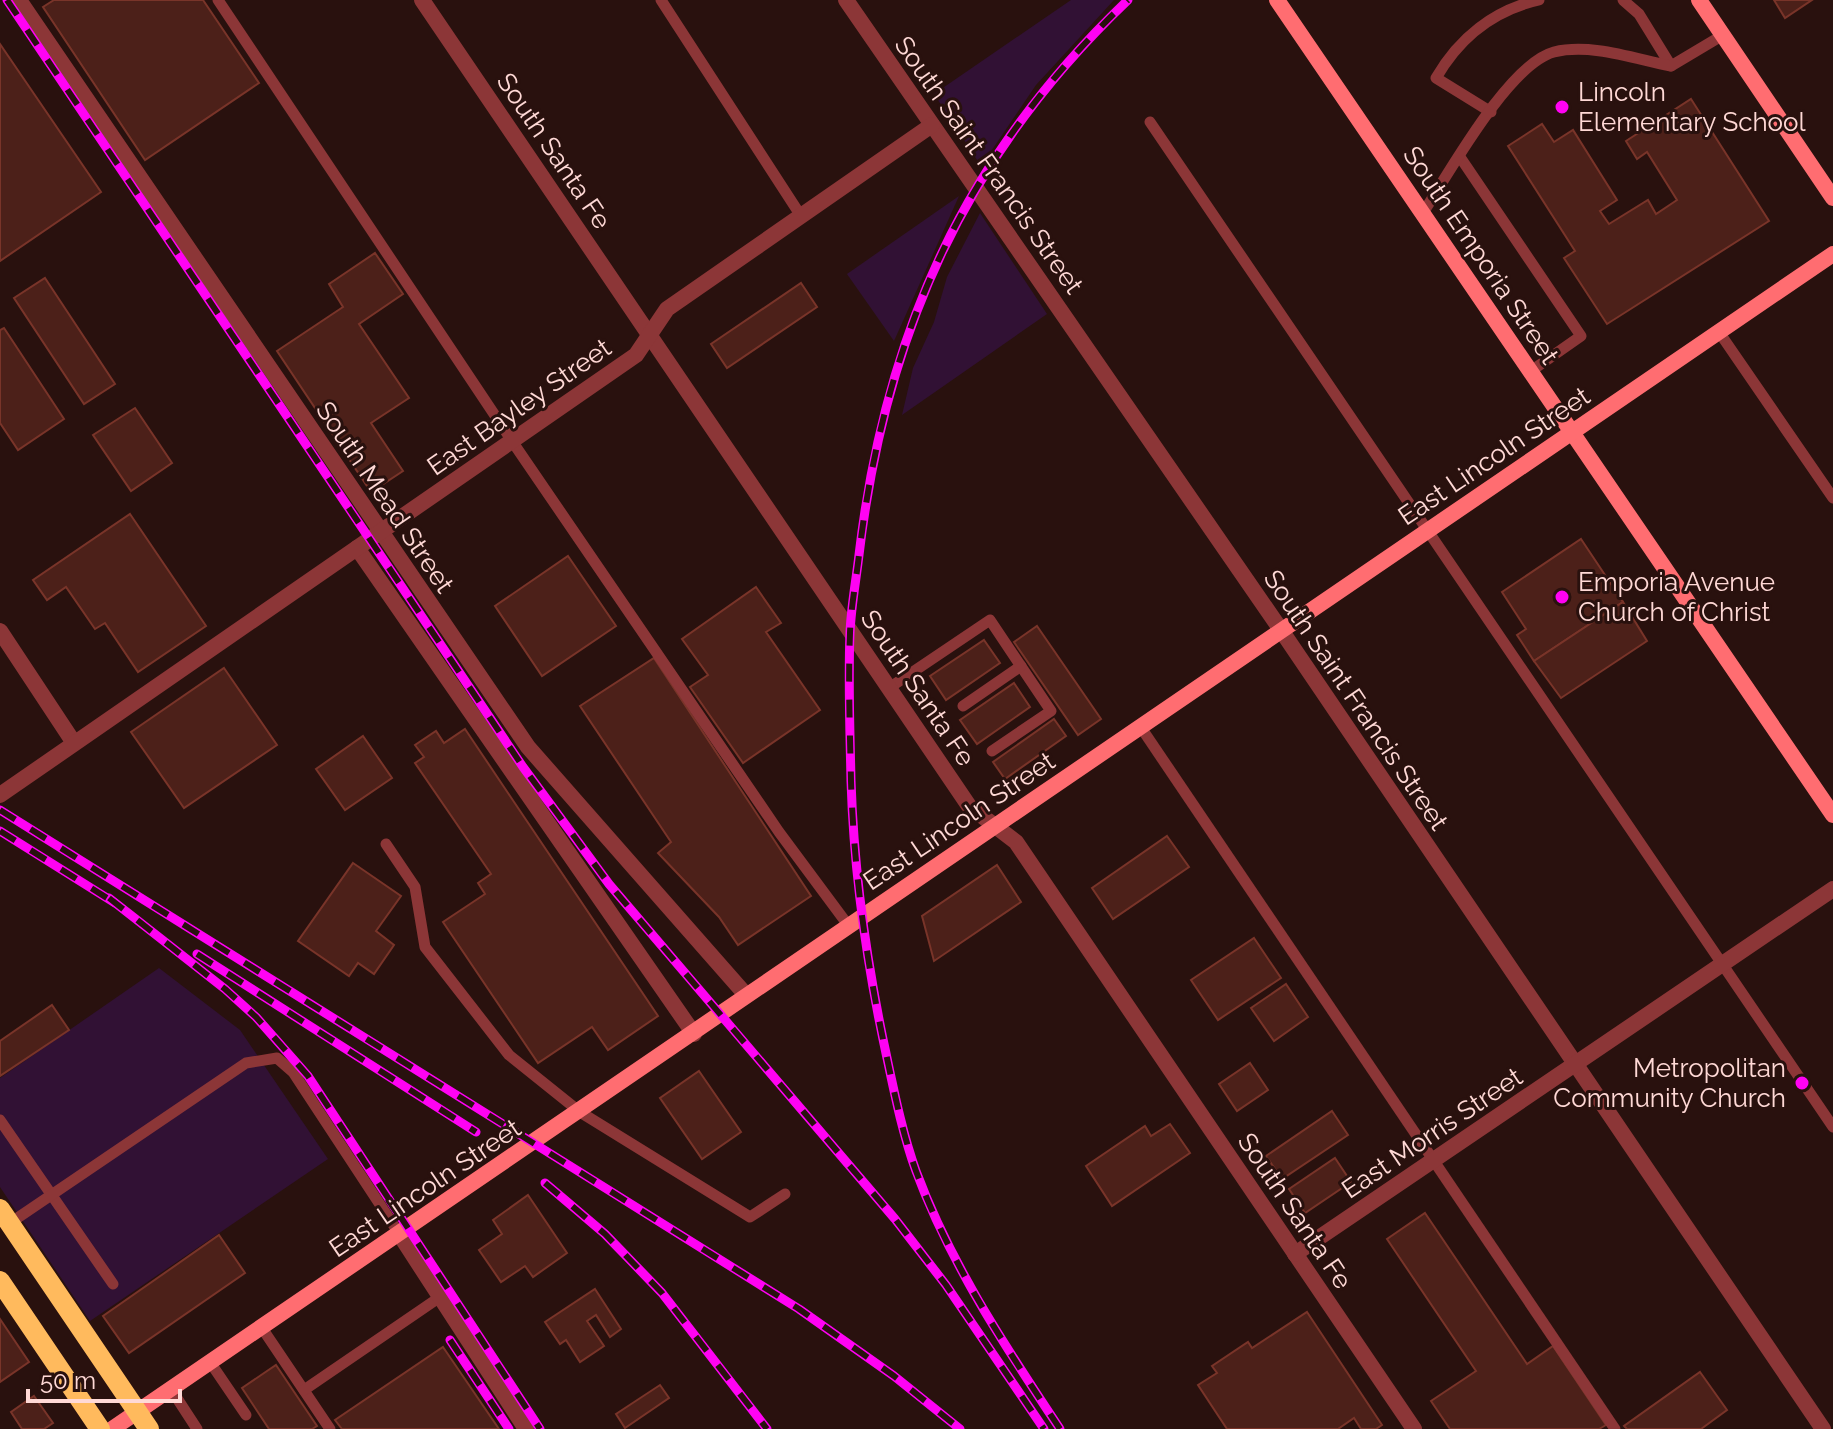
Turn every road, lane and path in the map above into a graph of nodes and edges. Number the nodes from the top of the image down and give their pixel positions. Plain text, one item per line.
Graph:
1 (19, 0) edge
2 (218, 0) edge
3 (422, 0) edge
4 (661, 0) edge
5 (846, 0) edge
6 (1277, 0) edge
7 (1539, 0) edge
8 (1623, 0) edge
9 (1699, 0) edge
10 (1723, 35) junction
11 (1671, 66) junction
12 (1491, 112) junction
13 (1150, 122) dead end
14 (932, 125) junction
15 (1460, 157) junction
16 (1833, 198) edge
17 (1423, 213) junction
18 (801, 216) junction
19 (1833, 254) edge
20 (1719, 332) junction
21 (650, 334) junction
22 (1531, 371) junction
23 (1573, 432) junction
24 (512, 441) junction
25 (1833, 498) edge
26 (380, 532) junction
27 (1426, 532) junction
28 (357, 548) junction
29 (1281, 630) junction
30 (0, 631) edge
31 (1021, 666) junction
32 (889, 688) junction
33 (963, 706) dead end
34 (1140, 726) junction
35 (74, 743) junction
36 (992, 751) dead end
37 (0, 795) edge
38 (1833, 815) edge
39 (995, 826) junction
40 (386, 844) dead end
41 (1833, 889) edge
42 (848, 925) junction
43 (1723, 964) junction
44 (746, 995) junction
45 (694, 1034) junction
46 (1576, 1065) junction
47 (580, 1112) junction
48 (0, 1120) edge
49 (1833, 1127) edge
50 (1434, 1161) junction
51 (52, 1194) junction
52 (785, 1194) dead end
53 (5, 1216) edge
54 (400, 1235) junction
55 (1295, 1254) junction
56 (0, 1281) edge
57 (113, 1284) dead end
58 (440, 1297) junction
59 (262, 1328) junction
60 (210, 1362) junction
61 (171, 1389) junction
62 (304, 1390) junction
63 (246, 1415) dead end
64 (143, 1420) edge
65 (100, 1429) edge
66 (112, 1429) edge
67 (197, 1429) edge
68 (330, 1429) edge
69 (526, 1429) edge
70 (1414, 1429) edge
71 (1615, 1429) edge
72 (1823, 1429) edge

1 - 26 street, South Mead Street
2 - 24 lane
3 - 21 street, South Santa Fe
4 - 18 lane
5 - 14 street, South Saint Francis Street
6 - 17 street, South Emporia Street
7 - 12 lane
8 - 11 lane
9 - 10 street
10 - 11 lane
10 - 16 street
11 - 12 lane
12 - 15 lane
13 - 27 lane
14 - 18 street, East Bayley Street
14 - 29 street, South Saint Francis Street
15 - 17 lane
15 - 22 lane
17 - 22 street, South Emporia Street
18 - 21 street, East Bayley Street
19 - 20 street, East Lincoln Street
20 - 23 street, East Lincoln Street
20 - 25 lane
21 - 24 street, East Bayley Street
21 - 32 street, South Santa Fe
22 - 23 street, South Emporia Street
23 - 27 street, East Lincoln Street
23 - 38 street, South Emporia Street
24 - 26 street, East Bayley Street
24 - 42 lane
26 - 28 street, East Bayley Street
26 - 44 street, South Mead Street
27 - 29 street, East Lincoln Street
27 - 43 lane
28 - 35 street, East Bayley Street
28 - 45 street, South Mead Street
29 - 34 street, East Lincoln Street
29 - 46 street, South Saint Francis Street
30 - 35 street
31 - 32 lane
31 - 33 lane
31 - 36 lane
32 - 39 street, South Santa Fe
34 - 39 street, East Lincoln Street
34 - 50 lane
35 - 37 street, East Bayley Street
39 - 42 street, East Lincoln Street
39 - 55 street, South Santa Fe
40 - 47 lane
41 - 43 street, East Morris Street
42 - 44 street, East Lincoln Street
43 - 46 street, East Morris Street
43 - 49 lane
44 - 45 street, East Lincoln Street
45 - 47 street, East Lincoln Street
46 - 50 street, East Morris Street
46 - 72 street, South Saint Francis Street
47 - 52 lane
47 - 54 street, East Lincoln Street
48 - 51 lane
50 - 55 street, East Morris Street
50 - 71 lane
51 - 53 lane
51 - 54 lane
51 - 57 lane
53 - 64 main road
54 - 58 street
54 - 59 street, East Lincoln Street
55 - 70 street, South Santa Fe
56 - 65 main road
58 - 62 lane
58 - 69 street
59 - 60 street, East Lincoln Street
59 - 62 lane
60 - 61 street, East Lincoln Street
60 - 63 lane
61 - 64 street, East Lincoln Street
61 - 67 lane
62 - 68 lane
64 - 66 street, East Lincoln Street

